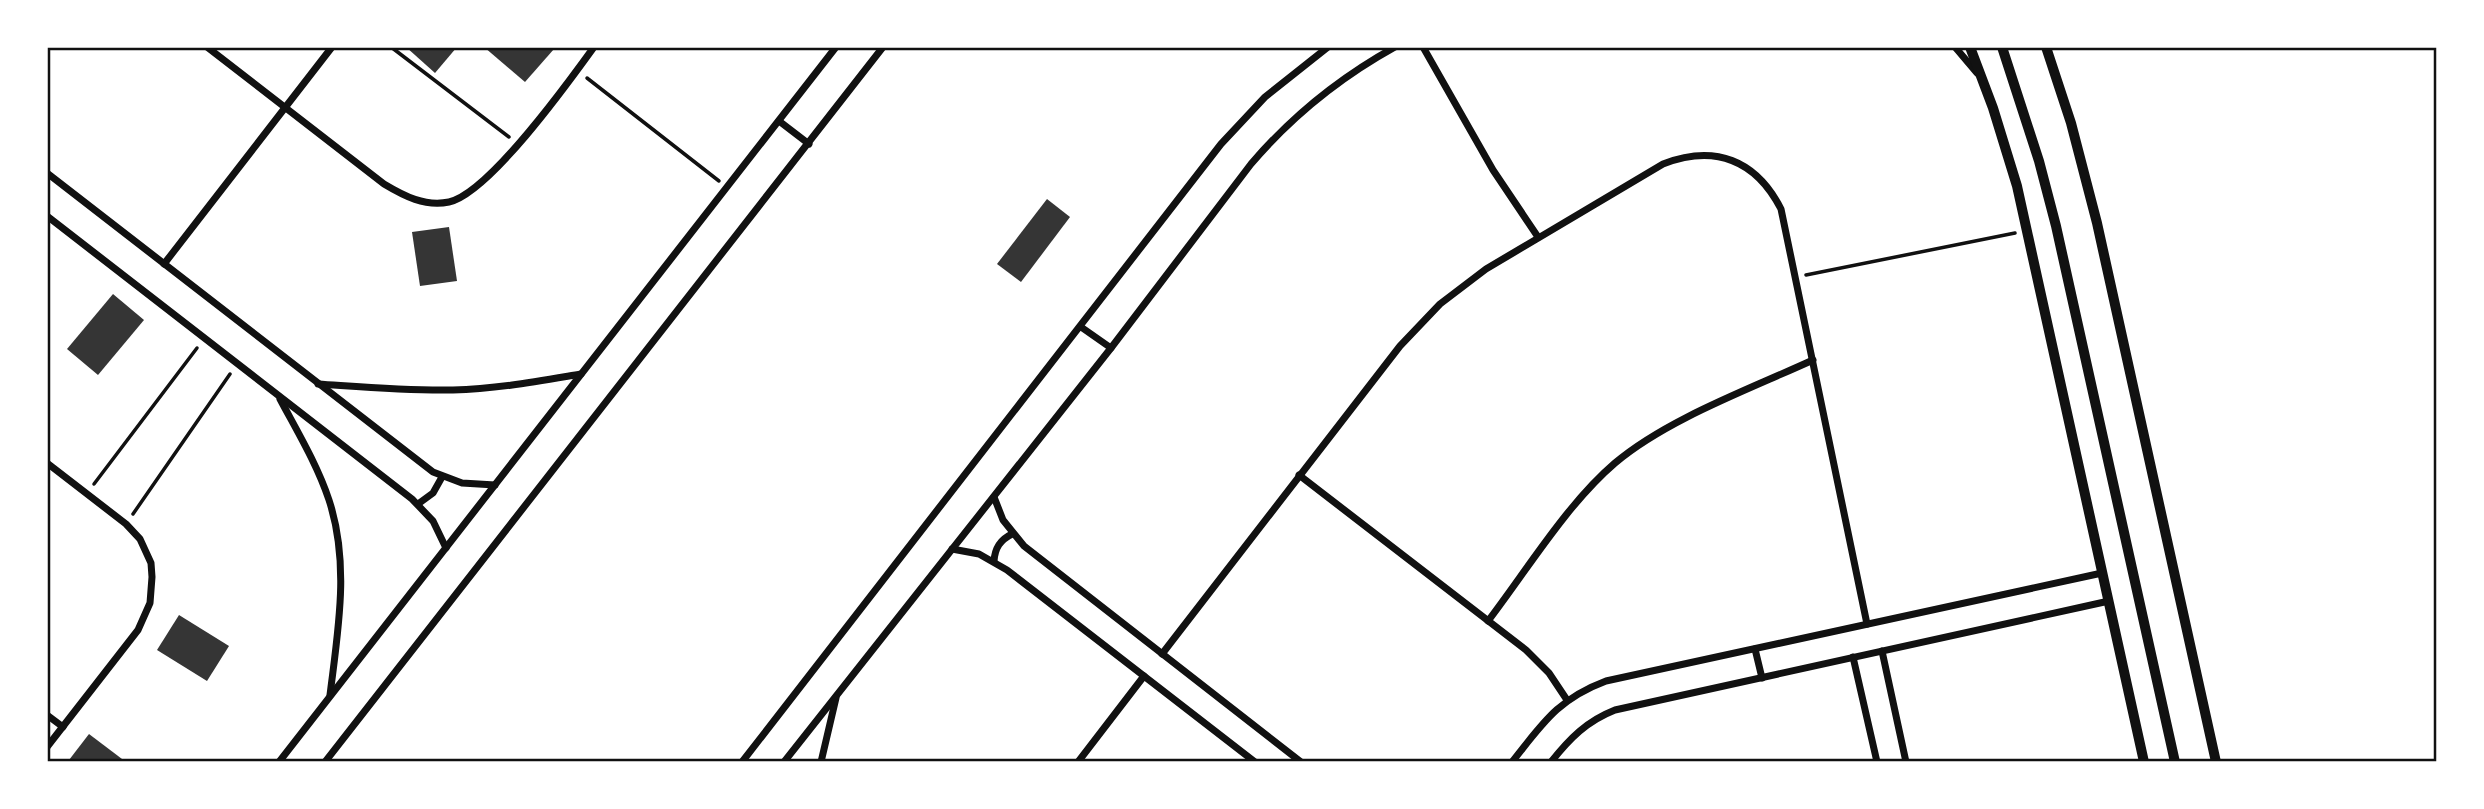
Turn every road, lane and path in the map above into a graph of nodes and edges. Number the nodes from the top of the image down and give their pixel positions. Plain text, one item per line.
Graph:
1 (207, 47) edge
2 (332, 47) edge
3 (391, 47) edge
4 (594, 47) edge
5 (836, 47) edge
6 (883, 47) edge
7 (1328, 47) edge
8 (1395, 47) edge
9 (1423, 47) edge
10 (1955, 47) edge
11 (1970, 47) edge
12 (2002, 47) edge
13 (2046, 47) edge
14 (577, 71) junction
15 (1983, 80) junction
16 (285, 108) junction
17 (779, 121) junction
18 (518, 144) junction
19 (809, 144) junction
20 (47, 173) edge
21 (727, 188) junction
22 (47, 216) edge
23 (2027, 230) junction
24 (1538, 237) junction
25 (164, 264) junction
26 (1796, 277) junction
27 (1081, 327) junction
28 (204, 338) junction
29 (1111, 348) junction
30 (1813, 360) junction
31 (237, 363) junction
32 (582, 374) junction
33 (318, 383) junction
34 (278, 395) junction
35 (47, 463) edge
36 (1299, 475) junction
37 (442, 477) junction
38 (495, 485) junction
39 (88, 494) junction
40 (994, 496) junction
41 (418, 504) junction
42 (126, 524) junction
43 (1012, 534) junction
44 (446, 548) junction
45 (952, 549) junction
46 (994, 561) junction
47 (2102, 573) junction
48 (2109, 601) junction
49 (1488, 621) junction
50 (1867, 624) junction
51 (1755, 649) junction
52 (1882, 651) junction
53 (1162, 654) junction
54 (1853, 657) junction
55 (1144, 676) junction
56 (1762, 678) junction
57 (837, 695) junction
58 (330, 696) junction
59 (1567, 701) junction
60 (47, 715) edge
61 (63, 727) junction
62 (47, 747) edge
63 (279, 762) edge
64 (326, 762) edge
65 (742, 762) edge
66 (784, 762) edge
67 (821, 762) edge
68 (1077, 762) edge
69 (1255, 762) edge
70 (1301, 762) edge
71 (1512, 762) edge
72 (1551, 762) edge
73 (1877, 762) edge
74 (1906, 762) edge
75 (2144, 762) edge
76 (2175, 762) edge
77 (2216, 762) edge

1 - 16 street
2 - 16 street
3 - 18 path
4 - 14 street
5 - 17 street
6 - 19 street
7 - 27 street
8 - 29 street
9 - 24 street
10 - 15 street
11 - 15 street
12 - 76 main road
13 - 77 main road
14 - 18 street
14 - 21 path
15 - 23 street
16 - 18 street
16 - 25 street
17 - 19 street
17 - 21 street
19 - 64 street
20 - 25 street
21 - 32 street
22 - 28 street
23 - 26 path
23 - 47 street
24 - 26 street
24 - 36 street
25 - 33 street
26 - 30 street
27 - 29 street
27 - 65 street
28 - 31 street
28 - 39 path
29 - 40 street
30 - 49 street
30 - 50 street
31 - 34 street
31 - 42 path
32 - 33 street
32 - 38 street
33 - 37 street
34 - 41 street
34 - 58 street
35 - 39 street
36 - 49 street
36 - 53 street
37 - 38 street
37 - 41 street
38 - 44 street
39 - 42 street
40 - 43 street
40 - 45 street
41 - 44 street
42 - 61 street
43 - 46 street
43 - 53 street
44 - 58 street
45 - 46 street
45 - 57 street
46 - 55 street
47 - 48 street
47 - 50 street
48 - 52 street
48 - 75 street
49 - 59 street
50 - 51 street
51 - 56 street
51 - 59 street
52 - 54 street
52 - 74 street
53 - 70 street
54 - 56 street
54 - 73 street
55 - 68 street
55 - 69 street
56 - 72 street
57 - 66 street
57 - 67 street
58 - 63 street
59 - 71 street
60 - 61 street
61 - 62 street

